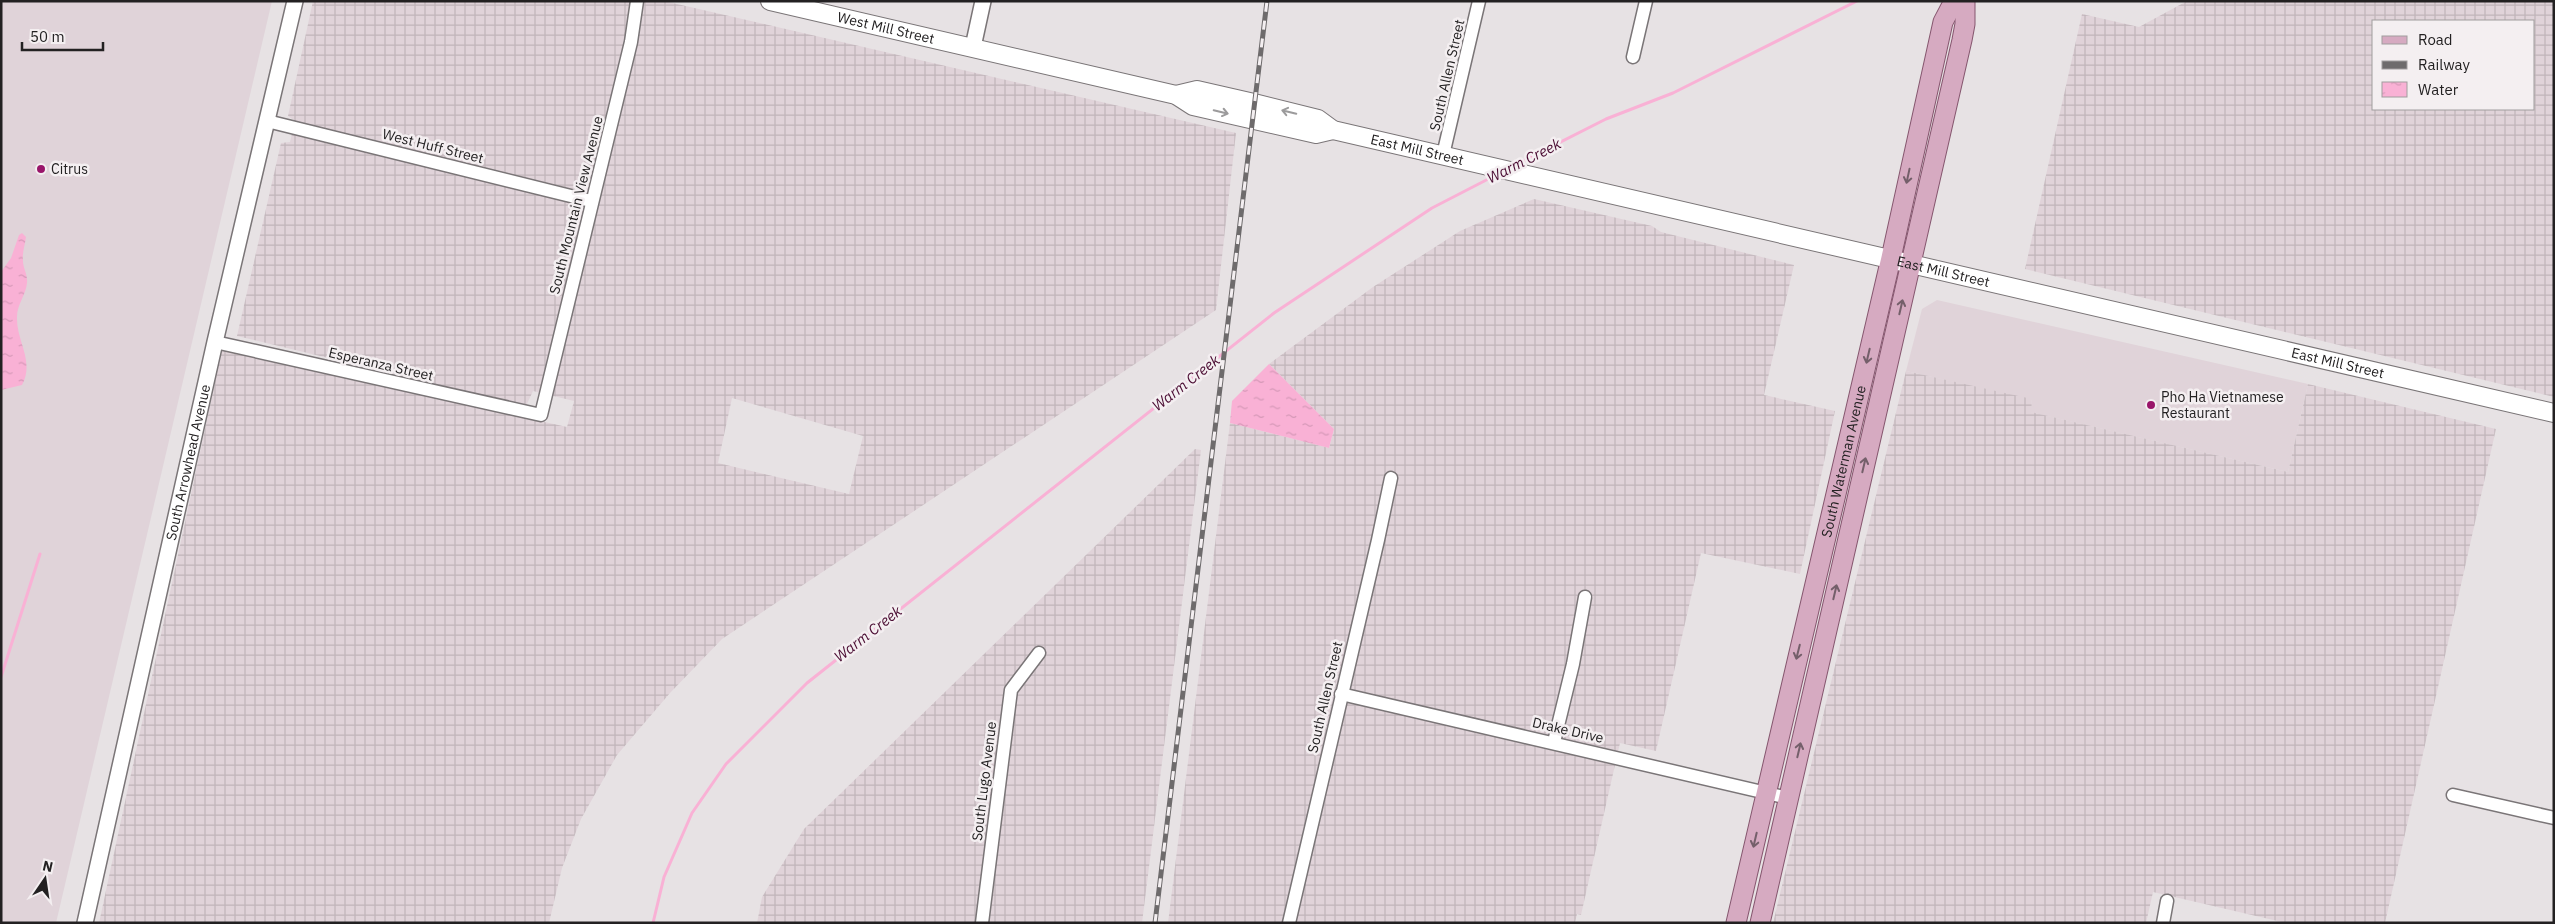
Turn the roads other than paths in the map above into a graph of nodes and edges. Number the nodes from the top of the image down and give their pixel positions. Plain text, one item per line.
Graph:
1 (295, 1) edge
2 (638, 1) edge
3 (770, 1) edge
4 (983, 1) edge
5 (1480, 1) edge
6 (1646, 1) edge
7 (1954, 1) edge
8 (1965, 1) edge
9 (1942, 22) junction
10 (972, 47) junction
11 (1633, 57) dead end
12 (266, 121) junction
13 (1937, 147) junction
14 (1443, 155) junction
15 (591, 201) junction
16 (1891, 258) junction
17 (1911, 263) junction
18 (215, 342) junction
19 (2554, 413) edge
20 (541, 415) joint
21 (1391, 478) dead end
22 (1585, 596) dead end
23 (1039, 652) dead end
24 (1341, 694) junction
25 (1554, 742) junction
26 (1766, 792) junction
27 (2453, 795) dead end
28 (1788, 798) junction
29 (2554, 818) edge
30 (2167, 901) dead end
31 (84, 923) edge
32 (982, 923) edge
33 (1289, 923) edge
34 (1736, 923) edge
35 (1760, 923) edge
36 (2162, 923) edge

1 - 12 street, South Arrowhead Avenue
2 - 15 street, South Mountain View Avenue
3 - 10 main road, West Mill Street
4 - 10 street
5 - 14 street, South Allen Street
6 - 11 street
7 - 9 main road, South Waterman Avenue
8 - 13 main road, South Waterman Avenue
9 - 13 main road
9 -> 16 main road, South Waterman Avenue
10 - 14 main road, East Mill Street
12 - 15 street, West Huff Street
12 - 18 street, South Arrowhead Avenue
13 - 17 main road, South Waterman Avenue
14 - 16 main road, East Mill Street
15 - 20 street, South Mountain View Avenue
16 - 17 main road, East Mill Street
16 -> 26 main road, South Waterman Avenue
17 - 19 main road, East Mill Street
28 -> 17 main road, South Waterman Avenue
18 - 20 street, Esperanza Street
18 - 31 street, South Arrowhead Avenue
21 - 24 street, South Allen Street
22 - 25 street
23 - 32 street, South Lugo Avenue
24 - 25 street, Drake Drive
24 - 33 street, South Allen Street
25 - 26 street, Drake Drive
26 - 28 street, Drake Drive
26 -> 34 main road, South Waterman Avenue
27 - 29 street
28 - 35 main road, South Waterman Avenue
30 - 36 street

